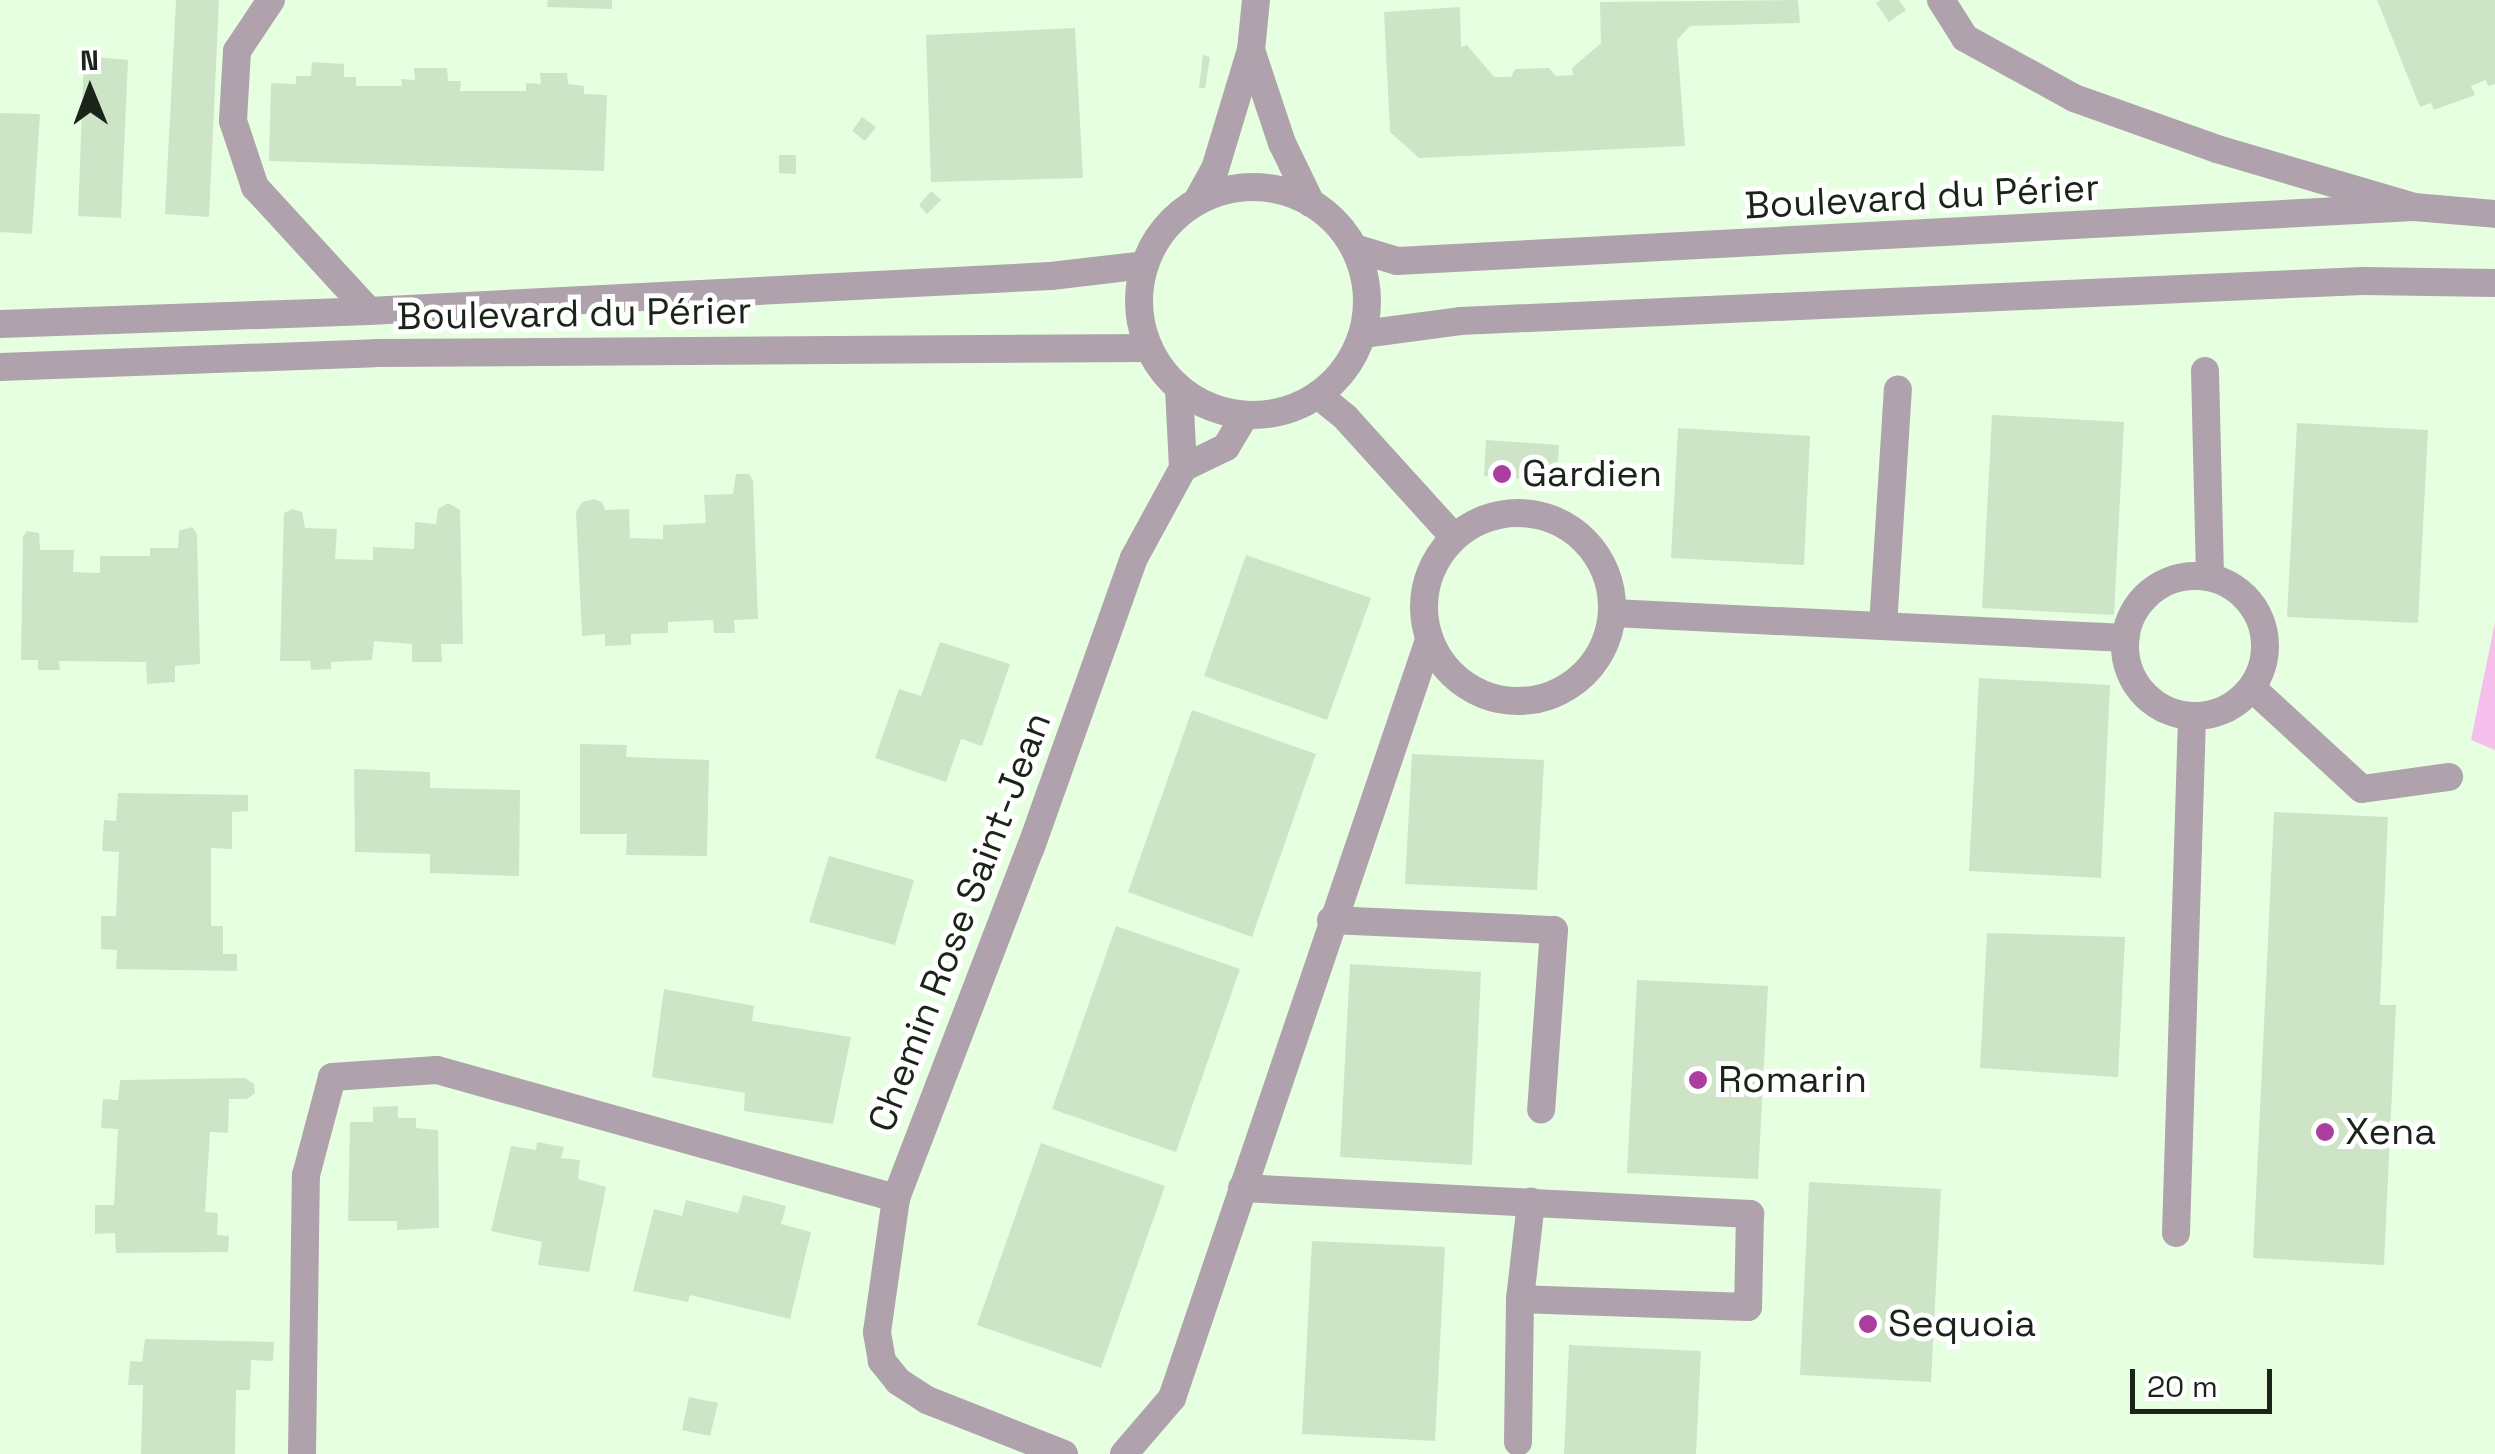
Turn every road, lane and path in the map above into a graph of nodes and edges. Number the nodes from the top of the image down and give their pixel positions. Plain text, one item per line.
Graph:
1 (271, 0) edge
2 (1256, 0) edge
3 (1941, 0) edge
4 (1251, 50) junction
5 (1196, 202) junction
6 (1312, 202) junction
7 (2414, 207) junction
8 (2495, 214) edge
9 (1354, 248) junction
10 (1144, 265) junction
11 (2495, 283) edge
12 (369, 312) junction
13 (0, 324) edge
14 (1362, 334) junction
15 (1148, 348) junction
16 (0, 367) edge
17 (2205, 371) dead end
18 (1178, 388) junction
19 (1898, 389) dead end
20 (1318, 395) junction
21 (1245, 415) junction
22 (1183, 468) junction
23 (1454, 538) junction
24 (2210, 576) junction
25 (1613, 613) junction
26 (1882, 626) junction
27 (2124, 638) junction
28 (1429, 640) junction
29 (2252, 688) junction
30 (2192, 716) junction
31 (2449, 777) dead end
32 (1331, 920) junction
33 (1541, 1110) dead end
34 (1242, 1188) junction
35 (896, 1198) junction
36 (1530, 1202) junction
37 (2176, 1233) dead end
38 (1520, 1299) junction
39 (1518, 1442) dead end
40 (1059, 1453) edge
41 (302, 1454) edge
42 (1124, 1454) edge

1 - 12 street
2 - 4 street
3 - 7 street
4 - 5 street
4 - 6 street
5 - 6 street
5 - 10 street
6 - 9 street
7 - 8 street, Boulevard du Périer
7 - 9 street, Boulevard du Périer
9 - 14 street
10 - 12 street, Boulevard du Périer
10 - 15 street
11 - 14 street
12 - 13 street, Boulevard du Périer
14 - 20 street
15 - 16 street, Boulevard du Périer
15 - 18 street
17 - 24 street
18 - 21 street
18 - 22 street
19 - 26 street
20 - 21 street
20 - 23 street
21 - 22 street
22 - 35 street, Chemin Rose Saint-Jean
23 - 25 street
23 - 28 street
24 - 27 street
24 - 29 street
25 - 26 street
25 - 28 street
26 - 27 street
27 - 30 street
28 - 32 street
29 - 30 street
29 - 31 street
30 - 37 street
32 - 33 street
32 - 34 street
34 - 36 street
34 - 42 street
35 - 40 street, Chemin Rose Saint-Jean
35 - 41 street
36 - 38 street
36 - 38 street
38 - 39 street

